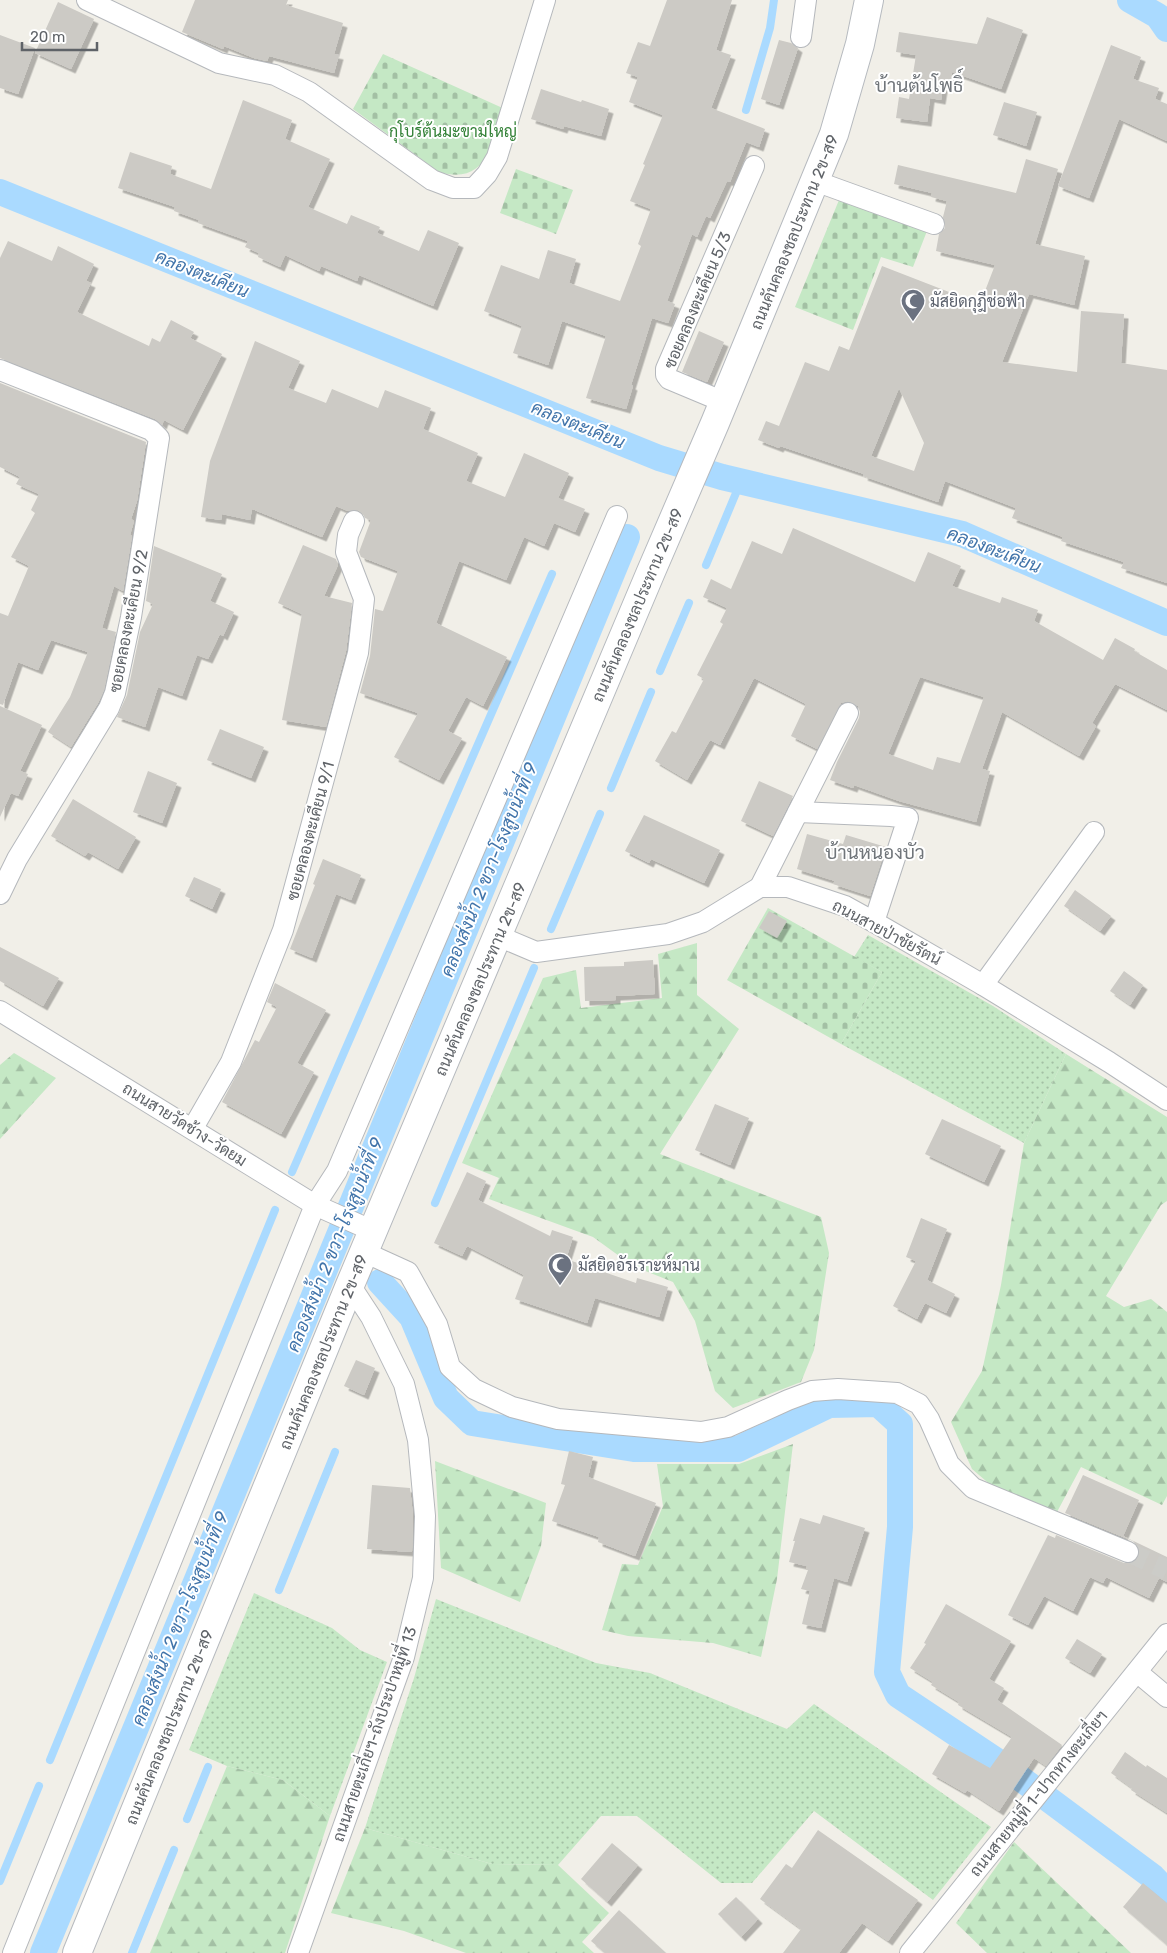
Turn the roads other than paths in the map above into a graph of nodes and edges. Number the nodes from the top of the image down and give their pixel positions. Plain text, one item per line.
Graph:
1 (87, 0) edge
2 (545, 0) edge
3 (806, 0) edge
4 (868, 0) edge
5 (112, 5) edge
6 (801, 37) dead end
7 (754, 166) dead end
8 (815, 182) junction
9 (934, 224) dead end
10 (0, 370) edge
11 (720, 412) junction
12 (617, 516) dead end
13 (354, 521) dead end
14 (848, 712) dead end
15 (798, 812) junction
16 (1094, 832) dead end
17 (760, 887) junction
18 (0, 894) edge
19 (874, 922) junction
20 (498, 936) junction
21 (983, 985) junction
22 (0, 1011) edge
23 (1167, 1100) edge
24 (193, 1128) junction
25 (322, 1208) junction
26 (366, 1236) junction
27 (350, 1285) junction
28 (1128, 1552) tunnel mouth
29 (1167, 1634) edge
30 (1137, 1672) junction
31 (1167, 1697) edge
32 (13, 1953) edge
33 (77, 1953) edge
34 (298, 1953) edge
35 (910, 1953) edge

1 - 5 street
2 - 5 street
3 - 6 street
4 - 8 street, ถนนคันคลองชลประทาน 2ข-ส9
7 - 11 street, ซอยคลองตะเคียน 5/3
8 - 9 street
8 - 11 street, ถนนคันคลองชลประทาน 2ข-ส9
10 - 18 street, ซอยคลองตะเคียน 9/2
11 - 20 street, ถนนคันคลองชลประทาน 2ข-ส9
12 - 25 street
13 - 24 street, ซอยคลองตะเคียน 9/1
14 - 15 street
15 - 17 street
15 - 19 street
16 - 21 street
17 - 19 street, ถนนสายป่าชัยรัตน์
17 - 20 street
19 - 21 street, ถนนสายป่าชัยรัตน์
20 - 26 street, ถนนคันคลองชลประทาน 2ข-ส9
21 - 23 street, ถนนสายป่าชัยรัตน์
22 - 24 street, ถนนสายวัดช้าง-วัดยม
24 - 25 street, ถนนสายวัดช้าง-วัดยม
25 - 26 street, ถนนสายวัดช้าง-วัดยม
25 - 32 street
26 - 27 street, ถนนคันคลองชลประทาน 2ข-ส9
26 - 28 street, ถนนสายวัดช้าง-วัดยม
27 - 33 street, ถนนคันคลองชลประทาน 2ข-ส9
27 - 34 street, ถนนสายตะเกี่ยฯ-ถังประปาหมู่ที่ 13
29 - 30 street, ถนนสายหมู่ที่ 1-ปากทางตะเกี่ยฯ
30 - 31 street
30 - 35 street, ถนนสายหมู่ที่ 1-ปากทางตะเกี่ยฯ

